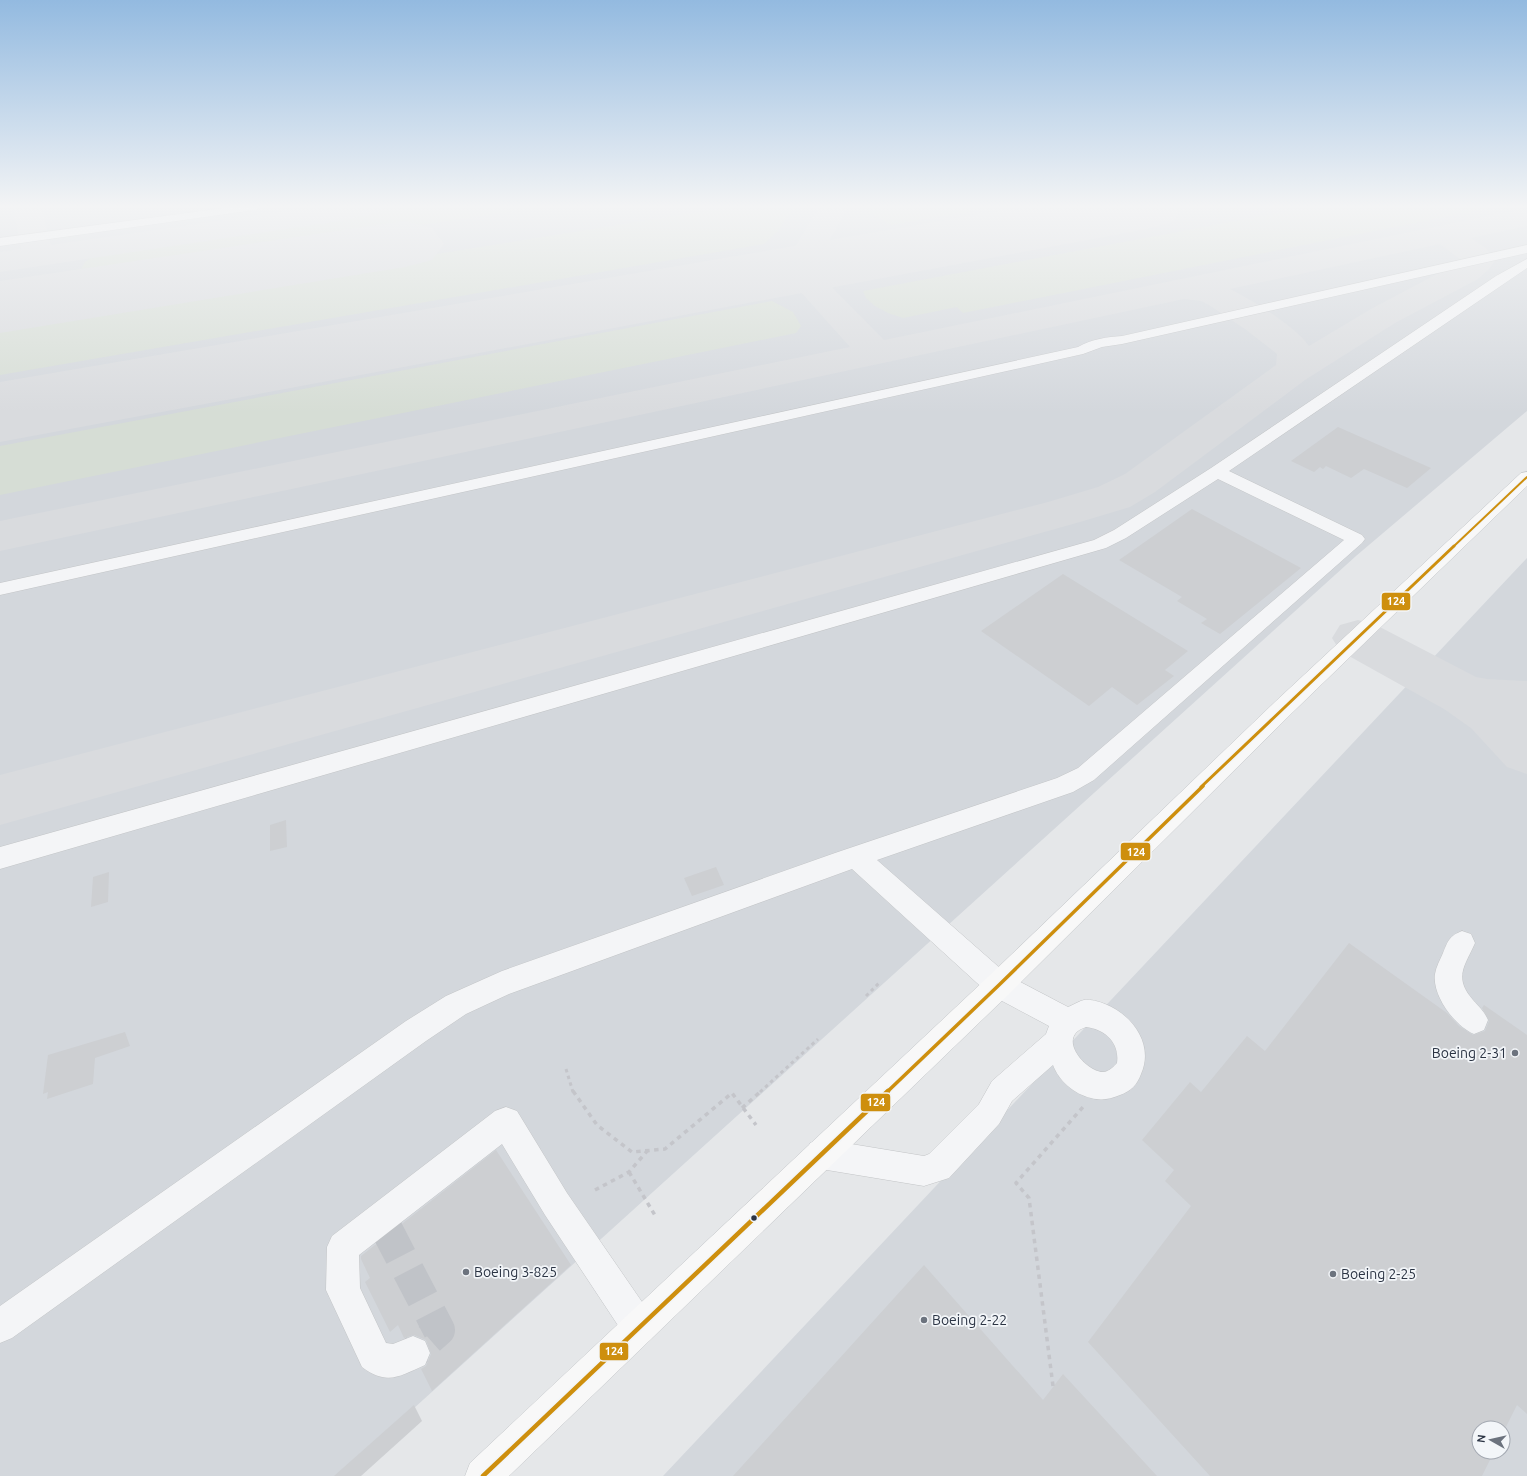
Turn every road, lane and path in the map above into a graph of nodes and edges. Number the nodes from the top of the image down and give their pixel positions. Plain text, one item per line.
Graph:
1 (1407, 276) edge
2 (1506, 276) edge
3 (1216, 472) junction
4 (1527, 477) edge
5 (0, 589) edge
6 (856, 857) junction
7 (0, 858) edge
8 (1462, 943) dead end
9 (880, 982) dead end
10 (999, 985) junction
11 (866, 996) dead end
12 (1474, 1020) dead end
13 (818, 1039) dead end
14 (566, 1069) dead end
15 (1088, 1101) dead end
16 (742, 1108) junction
17 (756, 1125) dead end
18 (649, 1150) junction
19 (821, 1154) junction
20 (629, 1172) junction
21 (595, 1190) dead end
22 (656, 1217) dead end
23 (0, 1326) edge
24 (639, 1327) junction
25 (412, 1354) tunnel mouth
26 (1053, 1386) dead end
27 (483, 1476) edge

1 - 5 lane
2 - 3 lane
3 - 6 lane
3 - 7 lane
4 - 10 main road
6 - 10 lane
6 - 23 lane
8 - 12 lane
9 - 11 path
10 - 19 main road
10 - 19 lane
13 - 16 path
14 - 18 path
15 - 26 path
16 - 17 path
16 - 18 path
18 - 20 path
19 - 24 main road
20 - 21 path
20 - 22 path
24 - 25 lane
24 - 27 main road

